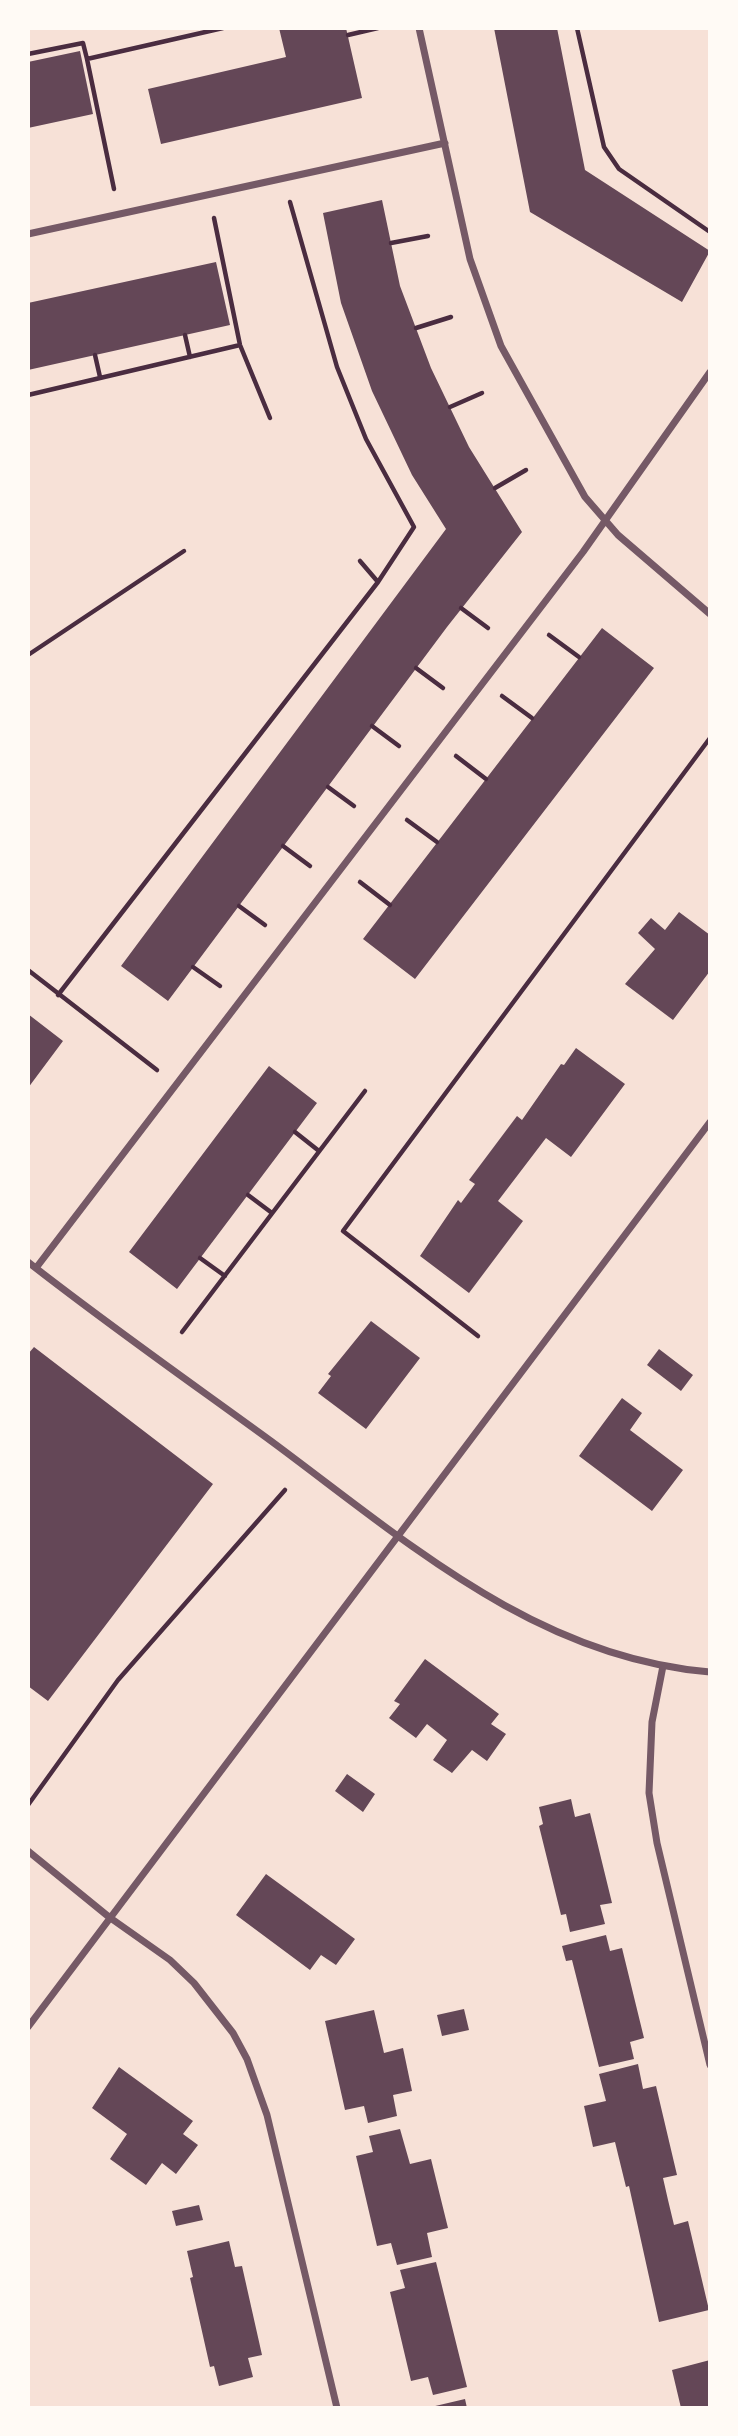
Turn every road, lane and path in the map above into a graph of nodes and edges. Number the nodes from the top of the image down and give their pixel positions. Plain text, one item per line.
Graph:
1 (223, 28) edge
2 (378, 28) edge
3 (419, 28) edge
4 (577, 28) edge
5 (348, 35) dead end
6 (28, 54) edge
7 (87, 59) junction
8 (445, 143) junction
9 (114, 190) dead end
10 (289, 198) dead end
11 (214, 215) dead end
12 (710, 232) edge
13 (28, 234) edge
14 (428, 236) dead end
15 (391, 243) dead end
16 (451, 317) dead end
17 (416, 328) dead end
18 (185, 335) dead end
19 (240, 345) junction
20 (95, 355) dead end
21 (190, 357) junction
22 (710, 372) edge
23 (100, 377) junction
24 (482, 393) dead end
25 (28, 395) edge
26 (450, 407) dead end
27 (270, 418) dead end
28 (526, 470) dead end
29 (495, 488) dead end
30 (605, 521) junction
31 (184, 551) dead end
32 (360, 561) dead end
33 (378, 582) junction
34 (461, 608) dead end
35 (710, 614) edge
36 (488, 628) dead end
37 (544, 631) dead end
38 (28, 655) edge
39 (579, 657) dead end
40 (416, 668) dead end
41 (443, 688) dead end
42 (498, 693) dead end
43 (533, 718) dead end
44 (372, 726) dead end
45 (710, 738) edge
46 (399, 746) dead end
47 (452, 753) dead end
48 (486, 779) dead end
49 (328, 787) dead end
50 (354, 806) dead end
51 (403, 817) dead end
52 (437, 842) dead end
53 (283, 846) dead end
54 (310, 866) dead end
55 (357, 879) dead end
56 (390, 905) dead end
57 (239, 906) dead end
58 (265, 925) dead end
59 (193, 967) dead end
60 (28, 970) edge
61 (220, 986) dead end
62 (58, 995) junction
63 (157, 1070) dead end
64 (365, 1091) dead end
65 (710, 1122) edge
66 (295, 1132) dead end
67 (320, 1151) junction
68 (248, 1195) dead end
69 (272, 1213) junction
70 (200, 1258) dead end
71 (28, 1262) edge
72 (36, 1268) junction
73 (225, 1276) junction
74 (182, 1332) dead end
75 (478, 1336) dead end
76 (285, 1490) dead end
77 (400, 1537) junction
78 (663, 1666) junction
79 (710, 1672) edge
80 (28, 1805) edge
81 (28, 1851) edge
82 (109, 1917) junction
83 (28, 2026) edge
84 (710, 2065) edge
85 (337, 2408) edge

1 - 7 path
2 - 5 path
3 - 8 street
4 - 12 path
6 - 7 path
7 - 9 path
8 - 13 street
8 - 30 street
10 - 33 path
11 - 19 path
14 - 15 path
16 - 17 path
18 - 21 path
19 - 21 path
19 - 27 path
20 - 23 path
21 - 23 path
22 - 30 street
23 - 25 path
24 - 26 path
28 - 29 path
30 - 35 street
30 - 72 street
31 - 38 path
32 - 33 path
33 - 62 path
34 - 36 path
37 - 39 path
40 - 41 path
42 - 43 path
44 - 46 path
45 - 75 path
47 - 48 path
49 - 50 path
51 - 52 path
53 - 54 path
55 - 56 path
57 - 58 path
59 - 61 path
60 - 62 path
62 - 63 path
64 - 67 path
65 - 77 street
66 - 67 path
67 - 69 path
68 - 69 path
69 - 73 path
70 - 73 path
71 - 72 street
72 - 77 street
73 - 74 path
76 - 80 path
77 - 78 street
77 - 82 street
78 - 79 street
78 - 84 street
81 - 82 street
82 - 83 street
82 - 85 street

